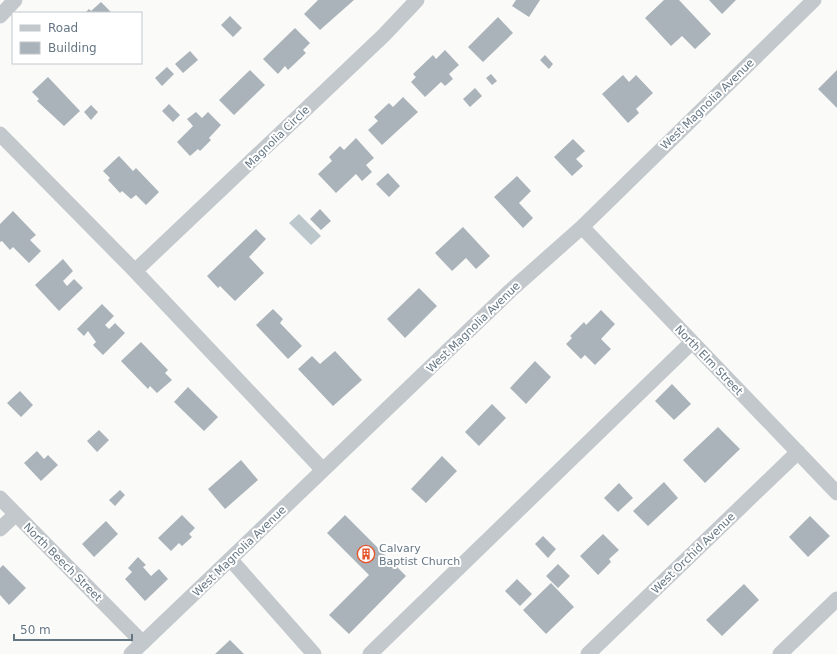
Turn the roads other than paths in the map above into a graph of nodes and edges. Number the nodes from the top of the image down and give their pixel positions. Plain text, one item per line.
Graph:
1 (15, 0) edge
2 (418, 0) edge
3 (814, 0) edge
4 (0, 16) edge
5 (0, 134) edge
6 (582, 227) junction
7 (135, 271) junction
8 (692, 342) junction
9 (798, 452) junction
10 (323, 470) junction
11 (837, 493) edge
12 (0, 498) edge
13 (16, 514) junction
14 (0, 529) edge
15 (231, 560) junction
16 (837, 599) edge
17 (143, 642) junction
18 (131, 654) edge
19 (314, 654) edge
20 (370, 654) edge
21 (588, 654) edge
22 (780, 654) edge

1 - 4 street
2 - 7 street, Magnolia Circle
3 - 6 street, West Magnolia Avenue
5 - 7 street
6 - 8 street, North Elm Street
6 - 10 street, West Magnolia Avenue
7 - 10 street
8 - 9 street, North Elm Street
8 - 20 street
9 - 11 street, North Elm Street
9 - 21 street, West Orchid Avenue
10 - 15 street, West Magnolia Avenue
12 - 13 street, North Beech Street
13 - 14 street
13 - 17 street, North Beech Street
15 - 17 street, West Magnolia Avenue
15 - 19 street
16 - 22 street
17 - 18 street, West Magnolia Avenue

